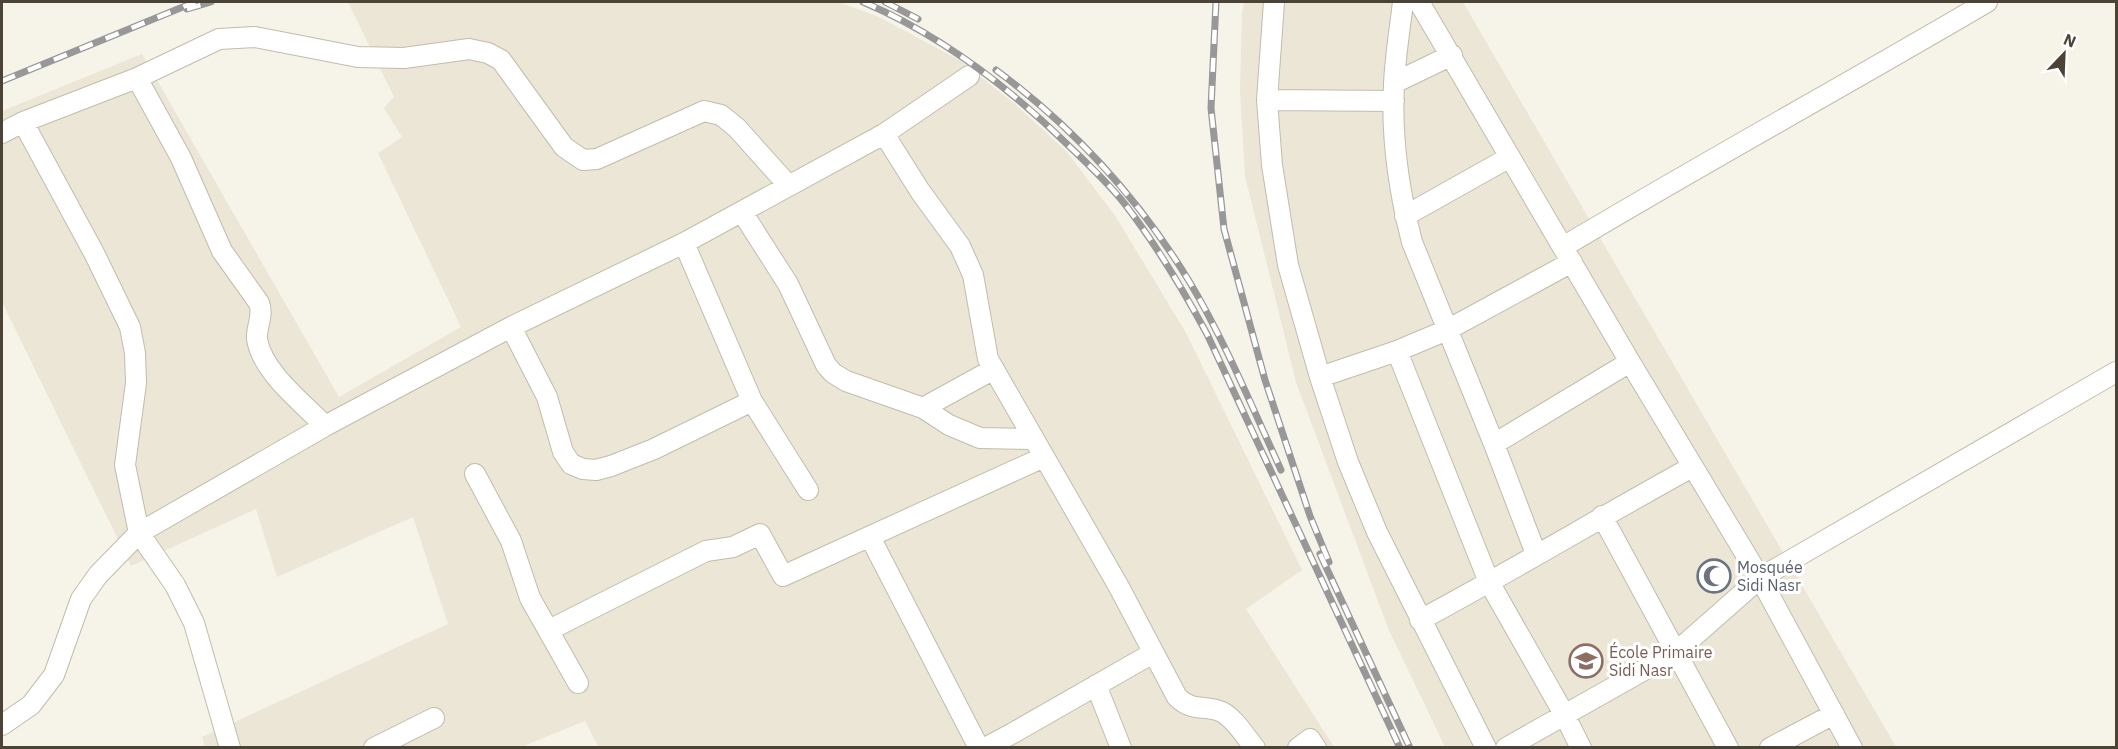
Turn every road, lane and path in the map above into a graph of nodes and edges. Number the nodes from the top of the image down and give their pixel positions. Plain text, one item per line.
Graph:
1 (1274, 2) edge
2 (1403, 2) edge
3 (1419, 2) edge
4 (1987, 2) edge
5 (1452, 55) junction
6 (969, 76) dead end
7 (136, 78) junction
8 (1394, 92) junction
9 (1267, 100) junction
10 (23, 122) junction
11 (2, 133) edge
12 (884, 134) junction
13 (1510, 157) junction
14 (788, 185) junction
15 (742, 212) junction
16 (1405, 216) junction
17 (684, 243) junction
18 (1567, 255) junction
19 (512, 327) junction
20 (1447, 330) junction
21 (1397, 351) junction
22 (1630, 362) junction
23 (994, 369) junction
24 (2116, 372) edge
25 (1320, 377) junction
26 (752, 401) junction
27 (923, 408) junction
28 (326, 426) junction
29 (1034, 439) junction
30 (1494, 444) junction
31 (1044, 457) junction
32 (1692, 466) junction
33 (475, 474) dead end
34 (808, 490) dead end
35 (1602, 516) junction
36 (139, 533) junction
37 (870, 537) junction
38 (1536, 554) junction
39 (1760, 578) junction
40 (1490, 582) junction
41 (1420, 620) junction
42 (549, 630) junction
43 (1676, 652) junction
44 (1153, 653) junction
45 (578, 683) dead end
46 (1096, 685) junction
47 (1564, 714) junction
48 (1834, 714) junction
49 (434, 718) dead end
50 (2, 725) edge
51 (1018, 740) edge
52 (230, 747) edge
53 (374, 747) edge
54 (979, 747) edge
55 (985, 747) edge
56 (1121, 747) edge
57 (1255, 747) edge
58 (1298, 747) edge
59 (1316, 747) edge
60 (1486, 747) edge
61 (1506, 747) edge
62 (1581, 747) edge
63 (1728, 747) edge
64 (1770, 747) edge
65 (1852, 747) edge

1 - 9 street
2 - 8 street
3 - 5 street
4 - 18 street
5 - 8 street
5 - 13 street
6 - 12 street
7 - 10 street
7 - 14 street
7 - 28 street
8 - 9 street
8 - 16 street
9 - 25 street
10 - 11 street
10 - 36 street
12 - 14 street
12 - 23 street
13 - 16 street
13 - 18 street
14 - 15 street
15 - 17 street
15 - 27 street
16 - 20 street
17 - 19 street
17 - 26 street
18 - 20 street
18 - 22 street
19 - 26 street
19 - 28 street
20 - 21 street
20 - 30 street
21 - 25 street
21 - 40 street
22 - 30 street
22 - 32 street
23 - 27 street
23 - 29 street
24 - 39 street
25 - 41 street
26 - 34 street
27 - 29 street
28 - 36 street
29 - 31 street
30 - 38 street
31 - 37 street
31 - 44 street
32 - 35 street
32 - 39 street
33 - 42 street
35 - 38 street
35 - 43 street
36 - 50 street
36 - 52 street
37 - 42 street
37 - 54 street
38 - 40 street
39 - 43 street
39 - 48 street
40 - 41 street
40 - 47 street
41 - 60 street
42 - 45 street
43 - 47 street
43 - 63 street
44 - 46 street
44 - 57 street
46 - 51 street
46 - 56 street
47 - 61 street
47 - 62 street
48 - 64 street
48 - 65 street
49 - 53 street
51 - 55 street
58 - 59 street

